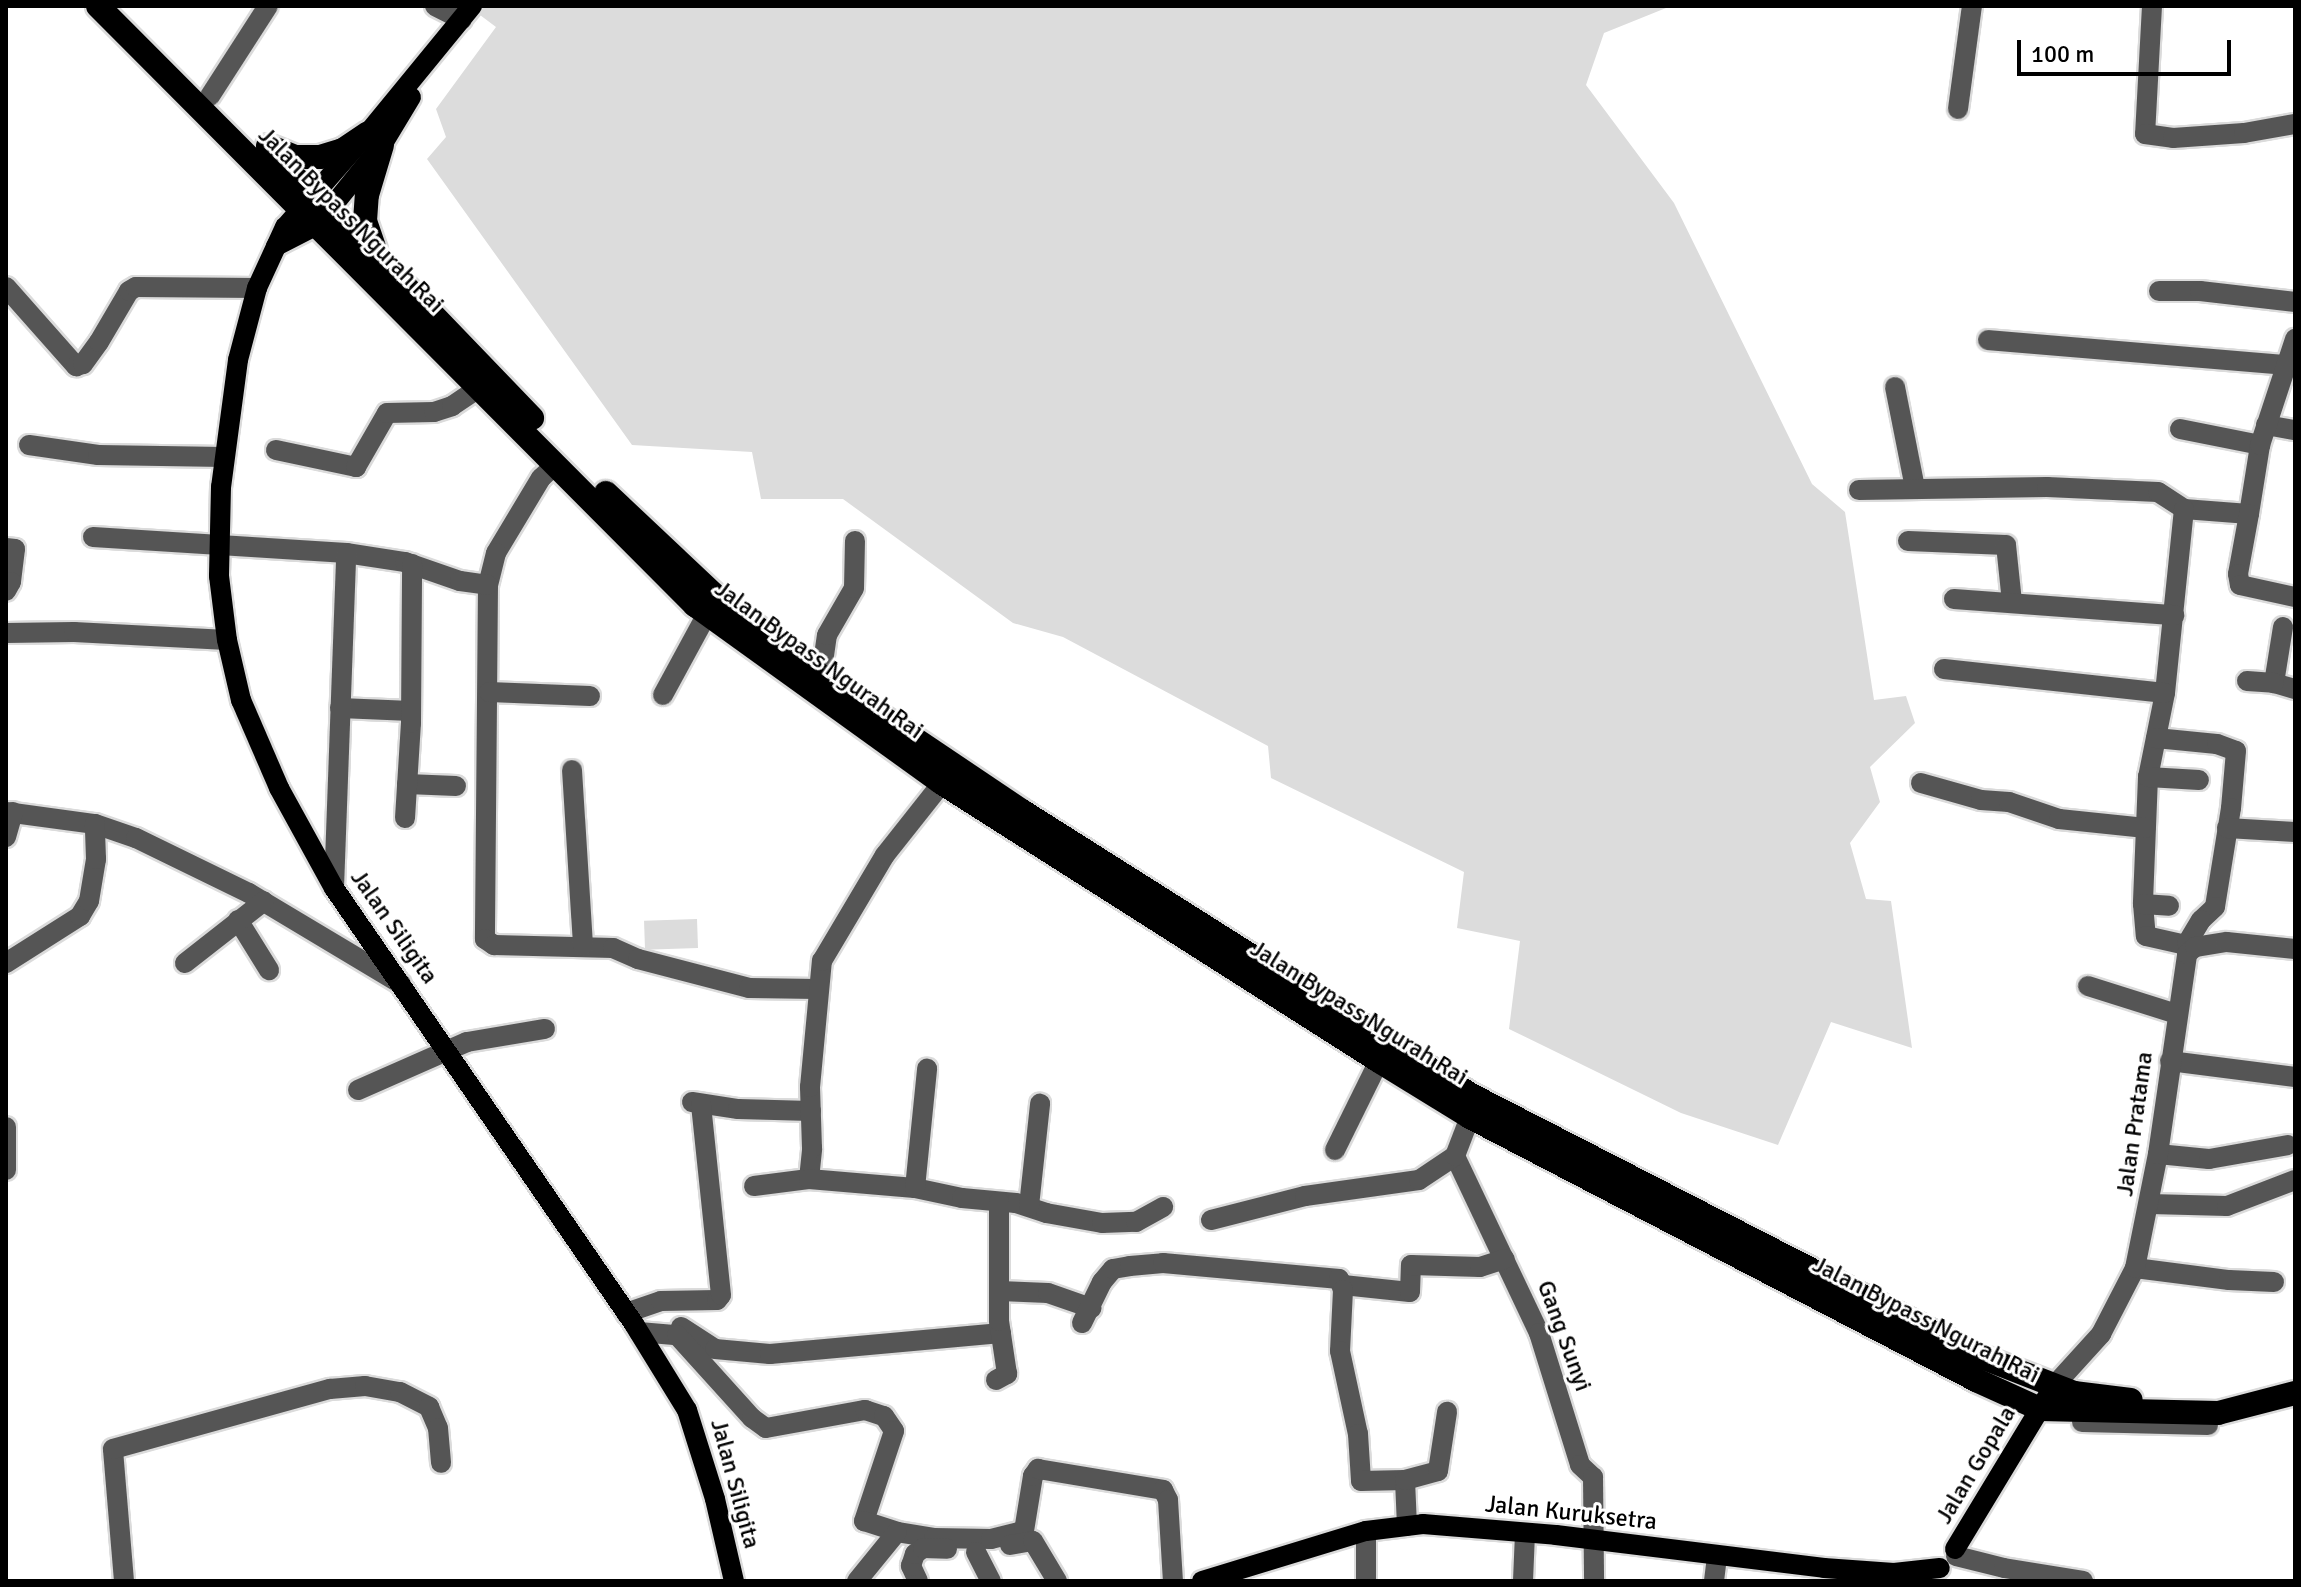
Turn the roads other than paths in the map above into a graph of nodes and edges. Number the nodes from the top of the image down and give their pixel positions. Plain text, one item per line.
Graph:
1 (98, 6) edge
2 (122, 6) edge
3 (268, 6) edge
4 (435, 6) edge
5 (1972, 6) edge
6 (2152, 6) edge
7 (467, 13) edge
8 (210, 96) junction
9 (1958, 109) dead end
10 (2295, 124) edge
11 (251, 138) junction
12 (375, 139) junction
13 (315, 209) junction
14 (379, 258) junction
15 (6, 287) edge
16 (257, 288) junction
17 (2159, 291) dead end
18 (2295, 302) edge
19 (2295, 339) edge
20 (1988, 340) dead end
21 (2286, 365) junction
22 (1895, 387) dead end
23 (479, 388) junction
24 (2180, 429) dead end
25 (2295, 430) edge
26 (2263, 435) junction
27 (29, 445) dead end
28 (276, 450) dead end
29 (224, 457) junction
30 (555, 465) junction
31 (1915, 488) junction
32 (1859, 490) dead end
33 (2184, 509) junction
34 (2249, 514) junction
35 (93, 537) dead end
36 (855, 541) dead end
37 (1908, 541) dead end
38 (219, 542) junction
39 (6, 548) edge
40 (346, 553) junction
41 (412, 564) junction
42 (488, 585) junction
43 (6, 591) edge
44 (2295, 597) edge
45 (1954, 599) dead end
46 (2012, 602) junction
47 (707, 614) junction
48 (2174, 615) junction
49 (2283, 627) dead end
50 (6, 633) edge
51 (227, 640) junction
52 (1944, 669) dead end
53 (821, 676) junction
54 (2247, 681) dead end
55 (2274, 683) junction
56 (2295, 689) edge
57 (489, 692) junction
58 (2165, 693) junction
59 (663, 695) dead end
60 (590, 696) dead end
61 (340, 708) junction
62 (411, 711) junction
63 (2156, 738) junction
64 (572, 770) dead end
65 (2148, 777) junction
66 (2199, 780) dead end
67 (942, 783) junction
68 (1921, 783) dead end
69 (407, 784) junction
70 (456, 786) dead end
71 (10, 812) edge
72 (405, 818) dead end
73 (95, 824) junction
74 (2146, 828) junction
75 (2227, 828) junction
76 (2295, 832) edge
77 (6, 837) edge
78 (334, 888) junction
79 (264, 901) junction
80 (2143, 904) junction
81 (2169, 906) dead end
82 (238, 920) junction
83 (2191, 945) junction
84 (583, 946) junction
85 (2295, 949) edge
86 (6, 963) edge
87 (185, 963) dead end
88 (269, 970) dead end
89 (401, 984) junction
90 (2088, 986) dead end
91 (817, 989) junction
92 (2177, 1014) junction
93 (545, 1029) dead end
94 (448, 1053) junction
95 (1379, 1061) junction
96 (2170, 1061) junction
97 (927, 1069) dead end
98 (2295, 1077) edge
99 (358, 1090) dead end
100 (1040, 1104) dead end
101 (811, 1111) junction
102 (1470, 1117) junction
103 (6, 1127) edge
104 (2288, 1145) dead end
105 (1335, 1150) dead end
106 (2158, 1154) junction
107 (1455, 1156) junction
108 (6, 1170) edge
109 (809, 1179) junction
110 (2295, 1180) edge
111 (754, 1186) dead end
112 (915, 1188) junction
113 (1649, 1198) junction
114 (999, 1202) junction
115 (2150, 1204) junction
116 (1029, 1206) junction
117 (1163, 1207) dead end
118 (1211, 1220) dead end
119 (1505, 1259) junction
120 (2135, 1268) junction
121 (2274, 1282) dead end
122 (1343, 1285) junction
123 (1000, 1291) junction
124 (633, 1323) junction
125 (1001, 1333) junction
126 (996, 1380) dead end
127 (2295, 1382) edge
128 (2053, 1387) junction
129 (2295, 1393) edge
130 (2040, 1409) junction
131 (1447, 1412) dead end
132 (2208, 1425) dead end
133 (441, 1463) dead end
134 (1405, 1480) junction
135 (1407, 1526) junction
136 (1366, 1531) junction
137 (897, 1532) junction
138 (1525, 1533) junction
139 (1596, 1539) junction
140 (976, 1552) junction
141 (1717, 1555) junction
142 (1947, 1562) edge
143 (2036, 1577) edge
144 (124, 1581) edge
145 (734, 1581) edge
146 (857, 1581) edge
147 (918, 1581) edge
148 (991, 1581) edge
149 (1057, 1581) edge
150 (1173, 1581) edge
151 (1202, 1581) edge
152 (1366, 1581) edge
153 (1523, 1581) edge
154 (1594, 1581) edge
155 (1714, 1581) edge
156 (2083, 1581) edge

1 - 13 highway, Jalan Bypass Ngurah Rai
2 - 8 highway, Jalan Bypass Ngurah Rai
3 - 8 street
4 - 7 street
5 - 9 street
6 - 10 street
7 - 12 main road, Jalan Siligita
8 - 11 highway, Jalan Bypass Ngurah Rai
11 - 12 highway
11 - 13 highway, Jalan Bypass Ngurah Rai
12 - 13 main road, Jalan Siligita
12 - 14 highway
13 - 14 highway, Jalan Bypass Ngurah Rai
13 - 16 main road, Jalan Siligita
13 - 23 highway, Jalan Bypass Ngurah Rai
14 - 53 highway, Jalan Bypass Ngurah Rai
15 - 16 street
16 - 29 main road, Jalan Siligita
17 - 18 street
19 - 21 street
20 - 21 street
21 - 26 street
22 - 31 street
23 - 28 street
23 - 30 highway, Jalan Bypass Ngurah Rai
24 - 26 street
25 - 26 street
26 - 34 street
27 - 29 street
29 - 38 main road, Jalan Siligita
30 - 42 street
30 - 47 highway, Jalan Bypass Ngurah Rai
31 - 32 street
31 - 33 street
33 - 34 street
33 - 48 street
34 - 44 street
35 - 38 street
36 - 53 street
37 - 46 street
38 - 40 street
38 - 51 main road, Jalan Siligita
39 - 43 street
40 - 41 street
40 - 61 street
41 - 42 street
41 - 62 street
42 - 57 street
45 - 46 street
46 - 48 street
47 - 59 street
47 - 67 highway, Jalan Bypass Ngurah Rai
48 - 58 street
49 - 55 street
50 - 51 street
51 - 78 main road, Jalan Siligita
52 - 58 street
53 - 113 highway, Jalan Bypass Ngurah Rai
54 - 55 street
55 - 56 street
57 - 60 street
57 - 84 street
58 - 63 street
61 - 62 street
61 - 78 street
62 - 69 street
63 - 65 street
63 - 75 street, Jalan Pratama
64 - 84 street
65 - 66 street
65 - 74 street
67 - 91 street
67 - 95 highway, Jalan Bypass Ngurah Rai
68 - 74 street
69 - 70 street
69 - 72 street
71 - 73 street
71 - 77 street
73 - 79 street
73 - 86 street
74 - 80 street
75 - 76 street
75 - 83 street, Jalan Pratama
78 - 89 main road, Jalan Siligita
79 - 82 street
79 - 89 street
80 - 81 street
80 - 83 street
82 - 87 street
82 - 88 street
83 - 85 street
83 - 92 street, Jalan Pratama
84 - 91 street
89 - 94 main road, Jalan Siligita
90 - 92 street
91 - 101 street
92 - 96 street, Jalan Pratama
93 - 94 street
94 - 99 street
94 - 124 main road, Jalan Siligita
95 - 102 highway, Jalan Bypass Ngurah Rai
95 - 105 street
96 - 98 street
96 - 106 street, Jalan Pratama
97 - 112 street
100 - 116 street
101 - 109 street
101 - 124 street
102 - 107 street
102 - 113 highway, Jalan Bypass Ngurah Rai
103 - 108 street
104 - 106 street
106 - 115 street, Jalan Pratama
107 - 118 street
107 - 119 street, Gang Sunyi
109 - 111 street
109 - 112 street
110 - 115 street
112 - 114 street
113 - 128 highway, Jalan Bypass Ngurah Rai
113 - 130 highway, Jalan Bypass Ngurah Rai
114 - 116 street
114 - 123 street
115 - 120 street, Jalan Pratama
116 - 117 street
119 - 122 street
119 - 139 street, Gang Sunyi
120 - 121 street
120 - 128 street, Jalan Pratama
122 - 123 street
122 - 134 street
123 - 125 street
124 - 125 street
124 - 137 street
124 - 145 main road, Jalan Siligita
125 - 126 street
127 - 128 highway
128 - 130 main road, Jalan Bypass Ngurah Rai
129 - 130 highway
130 - 132 street
130 - 142 main road, Jalan Gopala
131 - 134 street
133 - 144 street
134 - 135 street
135 - 136 main road, Jalan Kuruksetra
135 - 138 main road, Jalan Kuruksetra
136 - 151 main road, Jalan Kuruksetra
136 - 152 street
137 - 146 street
137 - 150 street
138 - 139 main road, Jalan Kuruksetra
138 - 153 street
139 - 141 main road, Jalan Kuruksetra
139 - 154 street, Gang Sunyi
140 - 147 street
140 - 148 street
140 - 149 street
141 - 142 main road, Jalan Kuruksetra
141 - 155 street
142 - 143 street
143 - 156 street

